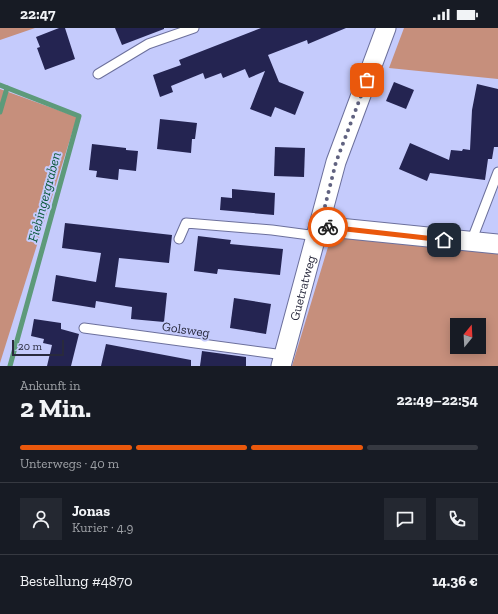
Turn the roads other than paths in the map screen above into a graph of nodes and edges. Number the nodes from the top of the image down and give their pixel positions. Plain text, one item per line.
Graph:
1 (194, 28) edge
2 (386, 28) edge
3 (98, 74) dead end
4 (498, 172) edge
5 (318, 231) junction
6 (179, 240) dead end
7 (471, 242) junction
8 (498, 244) edge
9 (84, 328) dead end
10 (282, 361) edge

1 - 3 lane
2 - 5 street, Guetratweg
4 - 7 lane
5 - 6 lane
5 - 7 street
5 - 10 street, Guetratweg
7 - 8 street
9 - 10 lane, Golsweg

